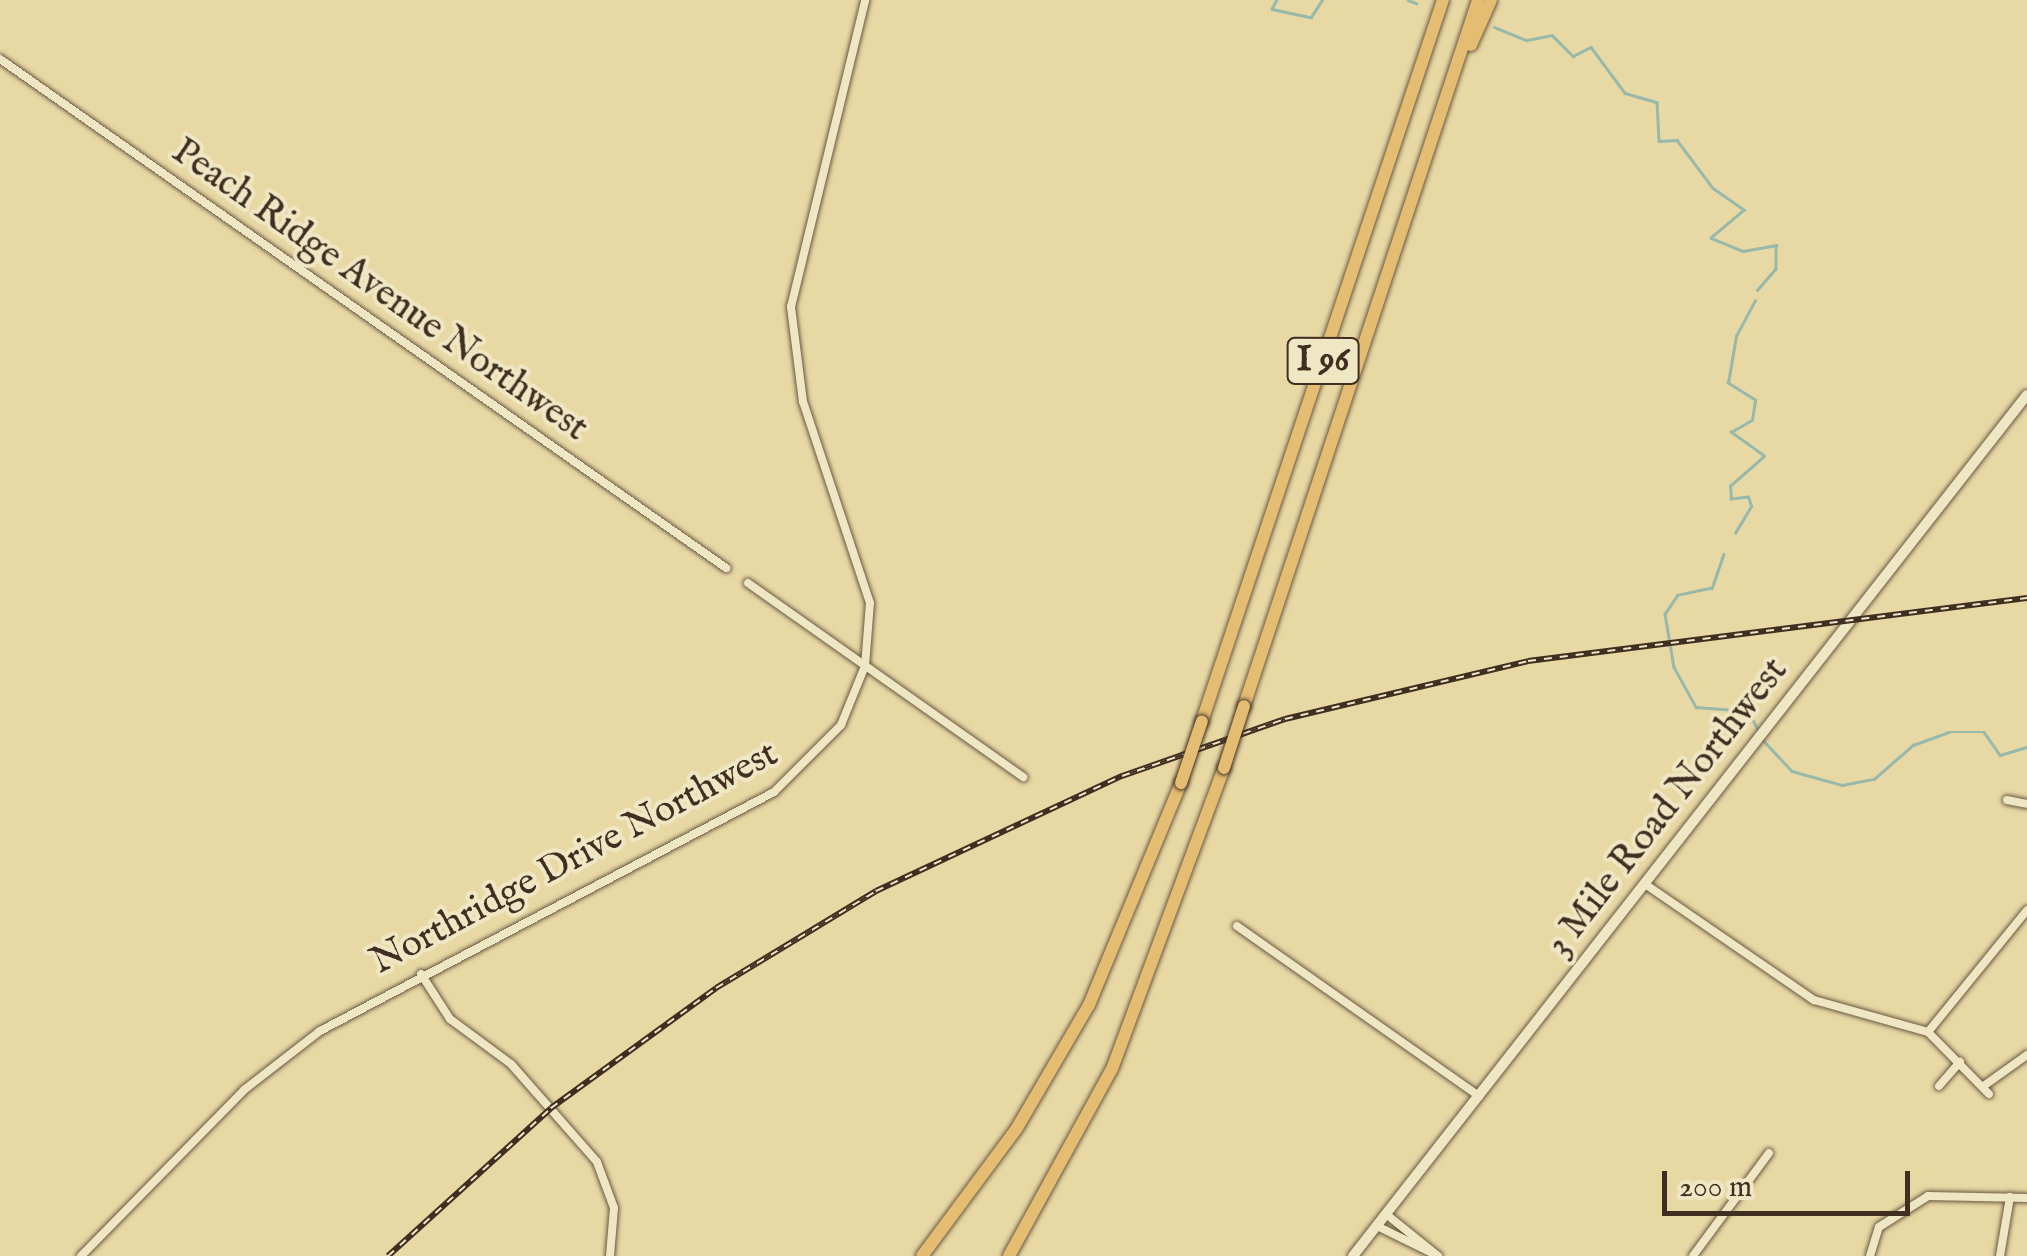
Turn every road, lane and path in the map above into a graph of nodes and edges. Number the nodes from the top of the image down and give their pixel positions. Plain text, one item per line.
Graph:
1 (866, 0) edge
2 (1435, 0) edge
3 (1443, 0) edge
4 (1478, 0) edge
5 (1491, 0) edge
6 (0, 59) edge
7 (1413, 85) junction
8 (1430, 145) junction
9 (2027, 395) edge
10 (726, 568) dead end
11 (748, 583) dead end
12 (866, 666) junction
13 (1023, 777) dead end
14 (2007, 800) dead end
15 (2027, 804) edge
16 (1645, 884) junction
17 (2027, 910) edge
18 (1238, 926) dead end
19 (420, 974) junction
20 (1928, 1032) junction
21 (2027, 1054) edge
22 (1960, 1062) junction
23 (1939, 1086) dead end
24 (1479, 1096) junction
25 (1769, 1153) dead end
26 (2010, 1197) junction
27 (2027, 1198) edge
28 (1386, 1214) junction
29 (1376, 1226) junction
30 (1436, 1255) edge
31 (80, 1256) edge
32 (610, 1256) edge
33 (922, 1256) edge
34 (1009, 1256) edge
35 (1353, 1256) edge
36 (1692, 1256) edge
37 (1870, 1256) edge
38 (2000, 1256) edge

1 - 12 street, Northridge Drive Northwest
2 - 7 highway
3 - 7 highway, I 96
4 - 8 highway, I 96
5 - 8 highway
6 - 10 street, Peach Ridge Avenue Northwest
7 - 33 highway, I 96, bridge
8 - 34 highway, I 96, bridge
9 - 16 main road, 3 Mile Road Northwest
11 - 12 street
12 - 13 street
12 - 19 street, Northridge Drive Northwest
14 - 15 street
16 - 20 street
16 - 24 main road, 3 Mile Road Northwest
17 - 20 street
18 - 24 street
19 - 31 street, Northridge Drive Northwest
19 - 32 street
20 - 22 street
21 - 22 street
22 - 23 street
24 - 28 main road, 3 Mile Road Northwest
25 - 36 street
26 - 27 street
26 - 37 street
26 - 38 street
28 - 29 main road, 3 Mile Road Northwest
28 - 30 street
29 - 30 street
29 - 35 main road, 3 Mile Road Northwest

